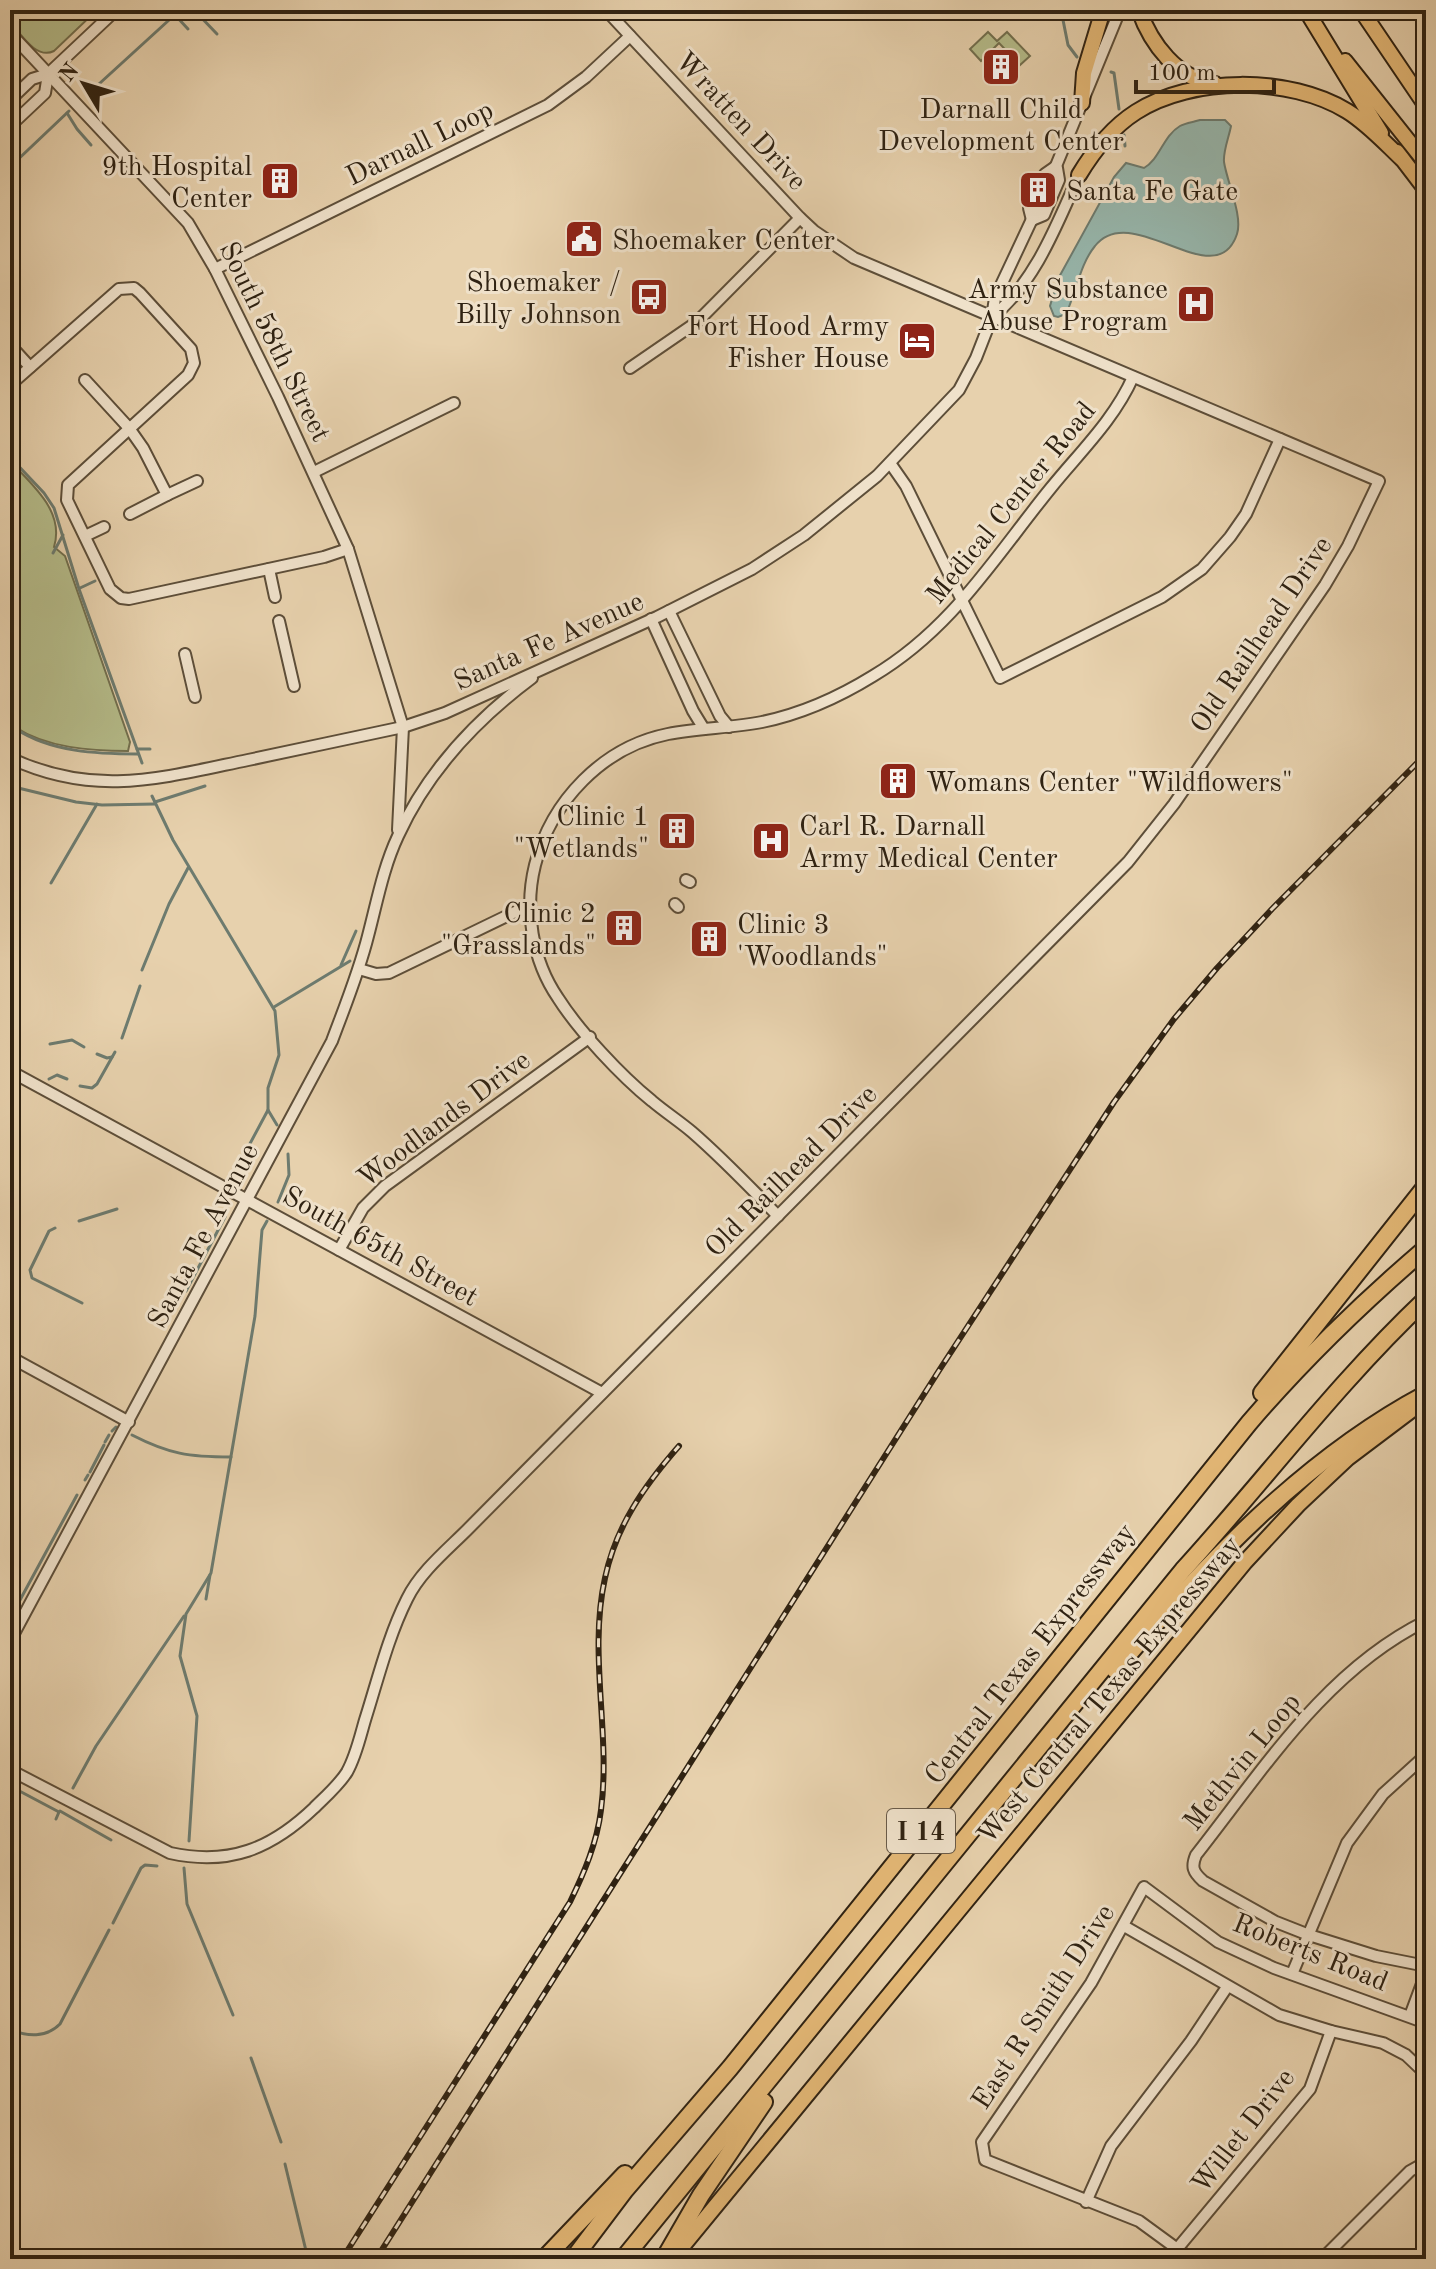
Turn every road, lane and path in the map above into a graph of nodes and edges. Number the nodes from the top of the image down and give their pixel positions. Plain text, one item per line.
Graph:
1 (116, 10) edge
2 (606, 10) edge
3 (1103, 10) edge
4 (1120, 10) edge
5 (1139, 10) edge
6 (1361, 10) edge
7 (1309, 15) edge
8 (10, 33) edge
9 (630, 36) junction
10 (48, 74) junction
11 (1235, 85) junction
12 (10, 100) edge
13 (1082, 103) junction
14 (1426, 106) edge
15 (10, 126) edge
16 (1402, 159) junction
17 (1426, 163) edge
18 (1079, 175) joint
19 (1426, 190) edge
20 (800, 218) junction
21 (215, 269) junction
22 (992, 317) junction
23 (10, 345) edge
24 (30, 367) junction
25 (630, 368) dead end
26 (1133, 377) junction
27 (85, 380) dead end
28 (10, 385) edge
29 (454, 403) dead end
30 (129, 428) junction
31 (1280, 439) junction
32 (890, 463) junction
33 (314, 472) junction
34 (197, 481) dead end
35 (1379, 481) joint
36 (167, 495) junction
37 (130, 514) dead end
38 (104, 527) dead end
39 (85, 536) junction
40 (348, 549) junction
41 (269, 569) junction
42 (275, 597) dead end
43 (963, 602) junction
44 (669, 611) junction
45 (651, 619) junction
46 (279, 621) dead end
47 (185, 654) dead end
48 (547, 667) junction
49 (294, 686) dead end
50 (195, 697) dead end
51 (403, 727) junction
52 (729, 727) junction
53 (704, 729) junction
54 (10, 758) edge
55 (398, 836) junction
56 (530, 907) junction
57 (359, 969) junction
58 (590, 1037) junction
59 (10, 1071) edge
60 (1426, 1186) edge
61 (1426, 1195) edge
62 (249, 1201) junction
63 (778, 1216) junction
64 (1426, 1248) edge
65 (339, 1250) junction
66 (1364, 1263) junction
67 (1426, 1299) edge
68 (10, 1357) edge
69 (602, 1393) junction
70 (1426, 1396) edge
71 (129, 1422) junction
72 (1158, 1532) junction
73 (1426, 1621) edge
74 (10, 1641) edge
75 (1056, 1726) junction
76 (1426, 1755) edge
77 (10, 1770) edge
78 (1144, 1887) joint
79 (1124, 1926) junction
80 (1309, 1935) junction
81 (861, 1966) junction
82 (1426, 1966) edge
83 (1426, 1973) edge
84 (1292, 1974) junction
85 (1227, 1987) junction
86 (1410, 2016) junction
87 (1425, 2018) edge
88 (1331, 2031) junction
89 (730, 2068) junction
90 (1426, 2074) edge
91 (1426, 2162) edge
92 (1086, 2202) junction
93 (1177, 2249) junction
94 (1426, 2252) edge
95 (544, 2259) edge
96 (573, 2259) edge
97 (623, 2259) edge
98 (664, 2259) edge
99 (672, 2259) edge
100 (1191, 2259) edge
101 (1322, 2259) edge
102 (1413, 2259) edge

1 - 10 street
2 - 9 street, Wratten Drive
3 - 13 main road
4 - 13 street, Santa Fe Avenue
5 - 11 main road
6 - 14 main road
7 - 16 main road
7 - 17 main road
8 - 10 street, South 58th Street
9 - 20 street, Wratten Drive
9 - 21 street, Darnall Loop
10 - 12 street
10 - 15 street
10 - 21 street, South 58th Street
11 - 16 main road
11 - 18 main road
13 - 22 street, Santa Fe Avenue
16 - 19 main road
18 - 22 street
20 - 22 street, Wratten Drive
20 - 25 street
21 - 33 street, South 58th Street
22 - 26 street, Wratten Drive
22 - 32 street, Santa Fe Avenue
23 - 24 street
24 - 28 street
24 - 30 street
26 - 31 street, Wratten Drive
26 - 43 street, Medical Center Road
27 - 30 street
29 - 33 street
30 - 36 street
30 - 39 street
31 - 35 street, Wratten Drive
31 - 43 street
32 - 43 street
32 - 44 street, Santa Fe Avenue
33 - 40 street, South 58th Street
34 - 36 street
35 - 63 street, Old Railhead Drive
36 - 37 street
38 - 39 street
39 - 41 street
40 - 41 street
40 - 51 street, South 58th Street
41 - 42 street
43 - 52 street, Medical Center Road
44 - 45 street, Santa Fe Avenue
44 - 52 street
45 - 48 street, Santa Fe Avenue
45 - 53 street
46 - 49 street
47 - 50 street
48 - 51 street, Santa Fe Avenue
48 - 55 street
51 - 54 street, Santa Fe Avenue
51 - 55 street, South 58th Street
52 - 53 street, Medical Center Road
53 - 56 street, Medical Center Road
55 - 57 street, Santa Fe Avenue
56 - 57 street
56 - 58 street, Medical Center Road
57 - 62 street, Santa Fe Avenue
58 - 63 street, Medical Center Road
58 - 65 street, Woodlands Drive
59 - 62 street, South 65th Street
60 - 66 highway
61 - 66 highway
62 - 65 street, South 65th Street
62 - 71 street, Santa Fe Avenue
63 - 69 street, Old Railhead Drive
64 - 72 highway, Central Texas Expressway / I 14
65 - 69 street, South 65th Street
66 - 72 highway
67 - 75 highway, I 14
68 - 71 street
69 - 77 street, Old Railhead Drive
70 - 75 highway
70 - 99 main road, West Central Texas Expressway
71 - 74 street, Santa Fe Avenue
72 - 89 highway, Central Texas Expressway / I 14
73 - 80 street, Methvin Loop
75 - 81 highway, I 14
76 - 80 street
78 - 79 street, East R Smith Drive
78 - 84 street, Roberts Road
79 - 85 street
79 - 92 street, East R Smith Drive
80 - 82 street, Methvin Loop
80 - 84 street
81 - 97 highway, I 14
81 - 98 highway
83 - 86 street
84 - 86 street, Roberts Road
85 - 88 street
85 - 92 street
86 - 87 street, Roberts Road
88 - 90 street
88 - 93 street, Willet Drive
89 - 95 highway
89 - 96 highway, Central Texas Expressway / I 14
91 - 101 street
92 - 93 street, East R Smith Drive
93 - 100 street, East R Smith Drive
94 - 102 street

